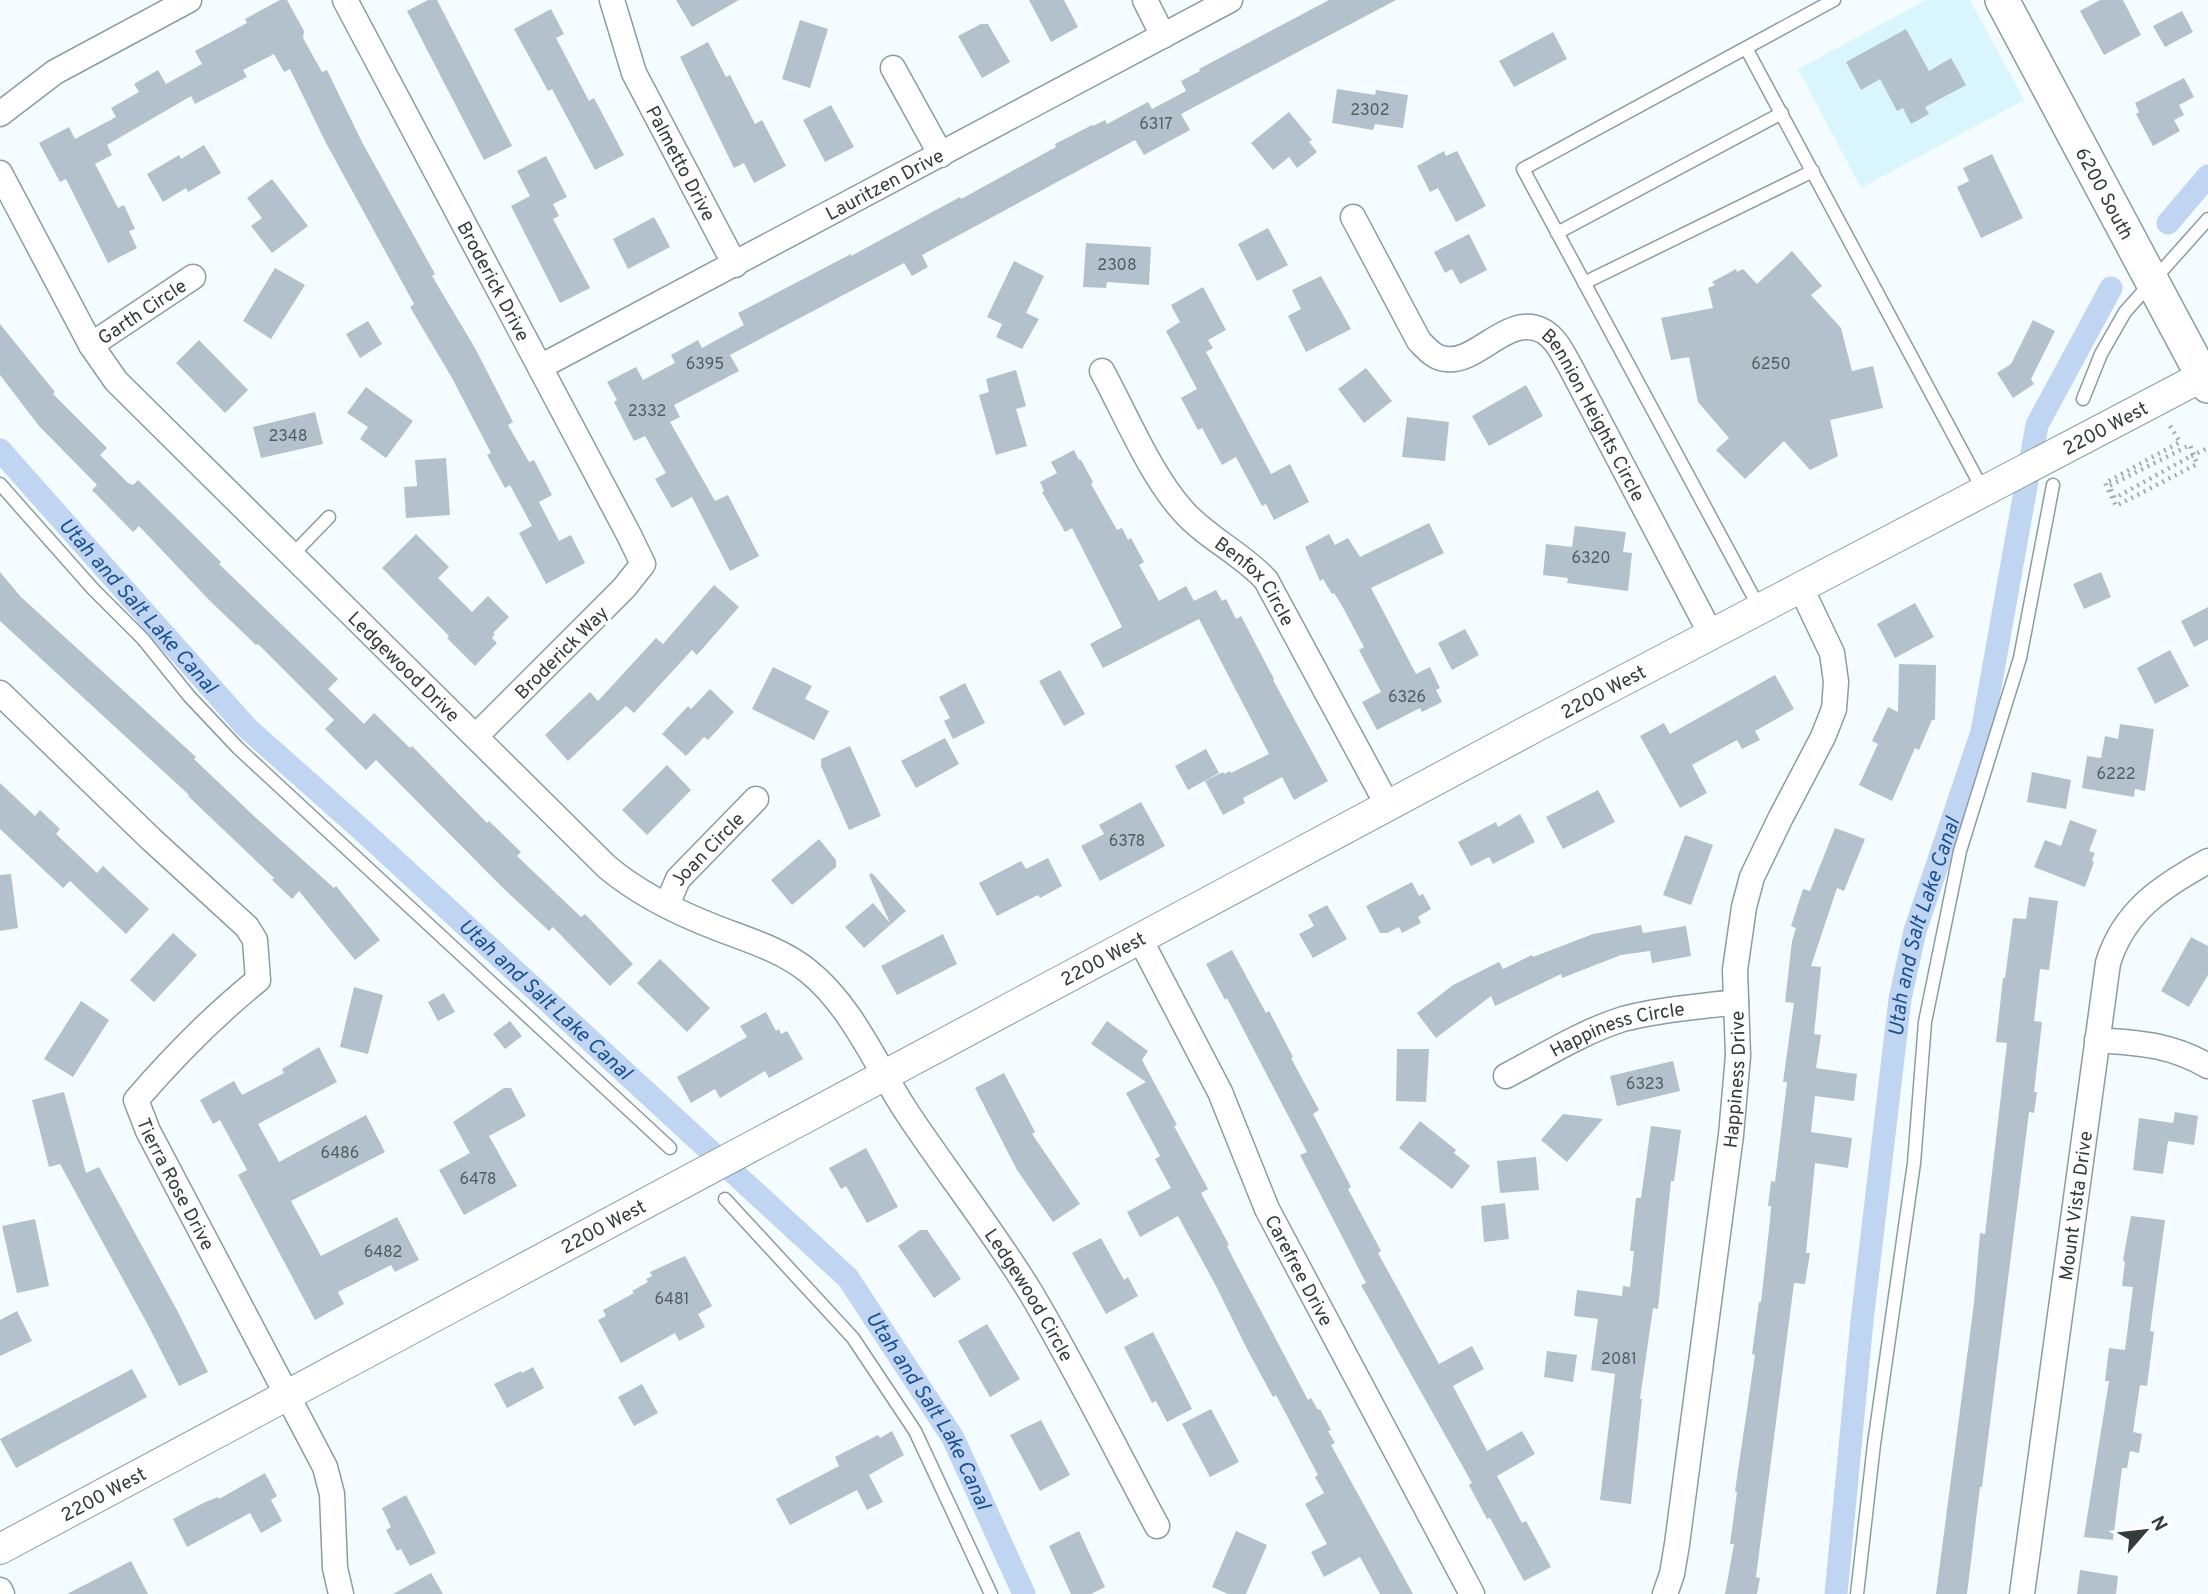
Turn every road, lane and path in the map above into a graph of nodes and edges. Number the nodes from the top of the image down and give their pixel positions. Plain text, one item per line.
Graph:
1 (189, 0) edge
2 (345, 0) edge
3 (612, 0) edge
4 (1145, 0) edge
5 (1230, 0) edge
6 (1834, 0) edge
7 (2002, 0) edge
8 (1163, 36) junction
9 (1746, 48) junction
10 (893, 68) dead end
11 (1782, 113) junction
12 (0, 114) edge
13 (941, 155) junction
14 (1813, 171) junction
15 (0, 173) edge
16 (1353, 217) dead end
17 (2208, 219) edge
18 (1558, 233) junction
19 (735, 265) junction
20 (193, 277) dead end
21 (2152, 281) junction
22 (1584, 283) junction
23 (90, 345) junction
24 (540, 367) junction
25 (1102, 371) dead end
26 (2206, 378) edge
27 (2083, 399) dead end
28 (2170, 426) dead end
29 (2208, 448) edge
30 (0, 484) edge
31 (2053, 485) dead end
32 (1983, 491) junction
33 (329, 517) dead end
34 (292, 555) junction
35 (643, 564) joint
36 (1801, 588) junction
37 (1761, 610) junction
38 (1712, 636) junction
39 (0, 693) edge
40 (476, 737) junction
41 (756, 799) dead end
42 (1388, 806) junction
43 (2208, 860) edge
44 (667, 905) junction
45 (1140, 939) junction
46 (1736, 1002) junction
47 (2097, 1040) junction
48 (2208, 1066) edge
49 (885, 1076) junction
50 (1506, 1076) dead end
51 (670, 1148) dead end
52 (725, 1199) dead end
53 (288, 1395) junction
54 (1157, 1526) dead end
55 (0, 1549) edge
56 (341, 1594) edge
57 (991, 1594) edge
58 (1472, 1594) edge
59 (1665, 1594) edge
60 (1857, 1594) edge
61 (2022, 1594) edge

1 - 12 street
2 - 24 street, Broderick Drive
3 - 19 street, Palmetto Drive
4 - 8 street
5 - 8 street, Lauritzen Drive
6 - 9 lane
7 - 21 main road, 6200 South
8 - 13 street, Lauritzen Drive
9 - 11 lane
9 - 18 lane
10 - 13 street
11 - 14 lane
11 - 18 lane
13 - 19 street, Lauritzen Drive
14 - 22 lane
14 - 32 lane
15 - 23 street, Ledgewood Drive
16 - 38 street, Bennion Heights Circle
17 - 21 lane
18 - 22 lane
19 - 24 street, Lauritzen Drive
20 - 23 street, Garth Circle
21 - 26 main road, 6200 South
21 - 27 lane
22 - 37 lane
23 - 34 street, Ledgewood Drive
24 - 35 street, Broderick Drive
25 - 42 street, Benfox Circle
26 - 32 street, 2200 West
28 - 29 path, bridge
30 - 51 lane
31 - 60 lane
32 - 36 street, 2200 West
33 - 34 lane
34 - 40 street, Ledgewood Drive
35 - 40 street, Broderick Way
36 - 37 street, 2200 West
36 - 46 street, Happiness Drive
37 - 38 street, 2200 West
38 - 42 street, 2200 West
39 - 53 street, Tierra Rose Drive
40 - 44 street, Ledgewood Drive
41 - 44 street, Joan Circle
42 - 45 street, 2200 West
43 - 47 street, Mount Vista Drive
44 - 49 street, Ledgewood Drive
45 - 49 street, 2200 West
45 - 58 street, Carefree Drive
46 - 50 street, Happiness Circle
46 - 59 street, Happiness Drive
47 - 48 street
47 - 61 street, Mount Vista Drive
49 - 53 street, 2200 West
49 - 54 street, Ledgewood Circle
52 - 57 lane
53 - 55 street, 2200 West
53 - 56 street, Tierra Rose Drive

